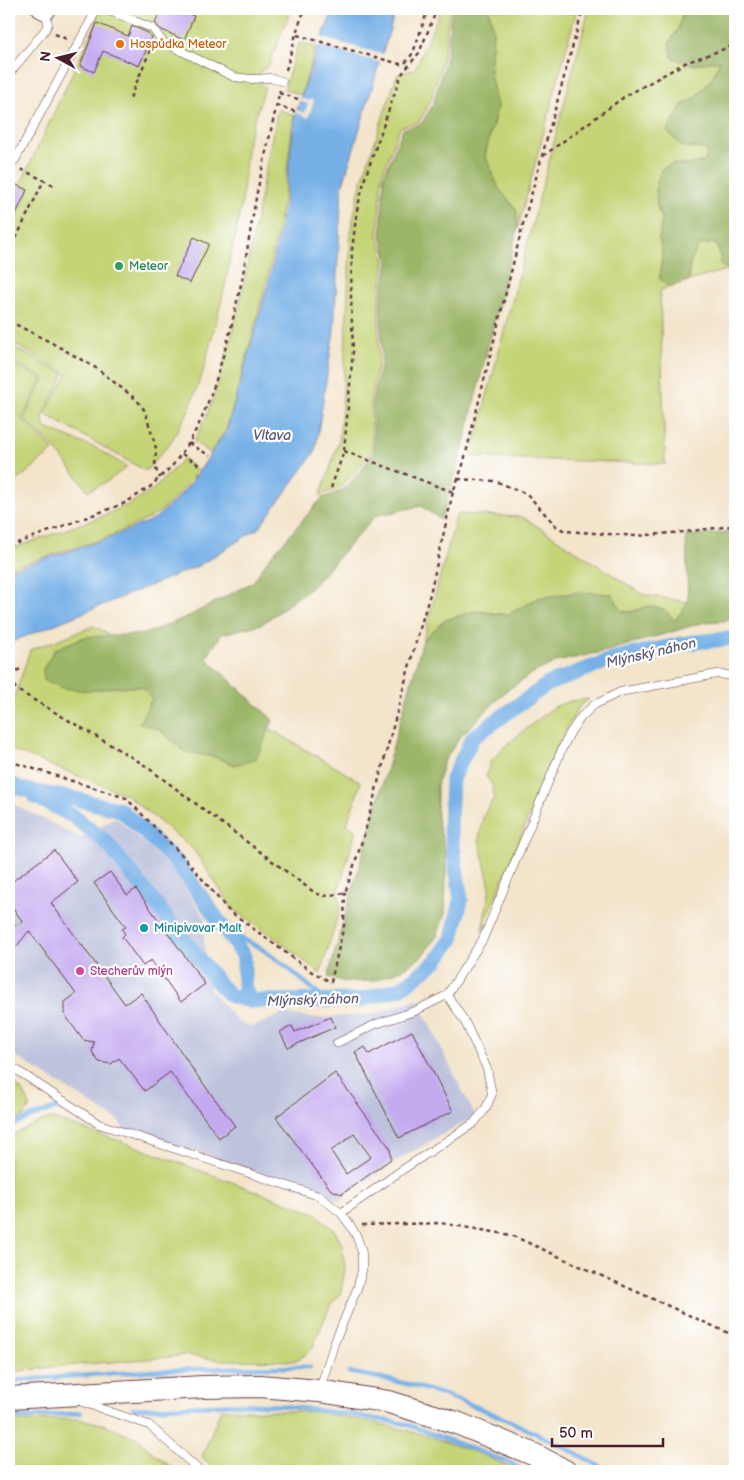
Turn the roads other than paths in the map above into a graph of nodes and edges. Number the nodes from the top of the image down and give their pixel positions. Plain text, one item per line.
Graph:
1 (97, 9) edge
2 (105, 9) edge
3 (45, 10) edge
4 (9, 74) edge
5 (282, 82) road end
6 (12, 159) edge
7 (735, 676) edge
8 (447, 995) junction
9 (337, 1043) dead end
10 (9, 1065) edge
11 (341, 1213) junction
12 (319, 1391) junction
13 (62, 1394) junction
14 (9, 1398) edge
15 (200, 1471) edge
16 (565, 1471) edge

1 - 6 lane
2 - 5 lane
3 - 4 lane
7 - 8 lane
8 - 9 lane
8 - 11 lane
10 - 11 lane
11 - 12 lane
12 - 13 main road
12 - 16 main road
13 - 14 main road
13 - 15 lane

